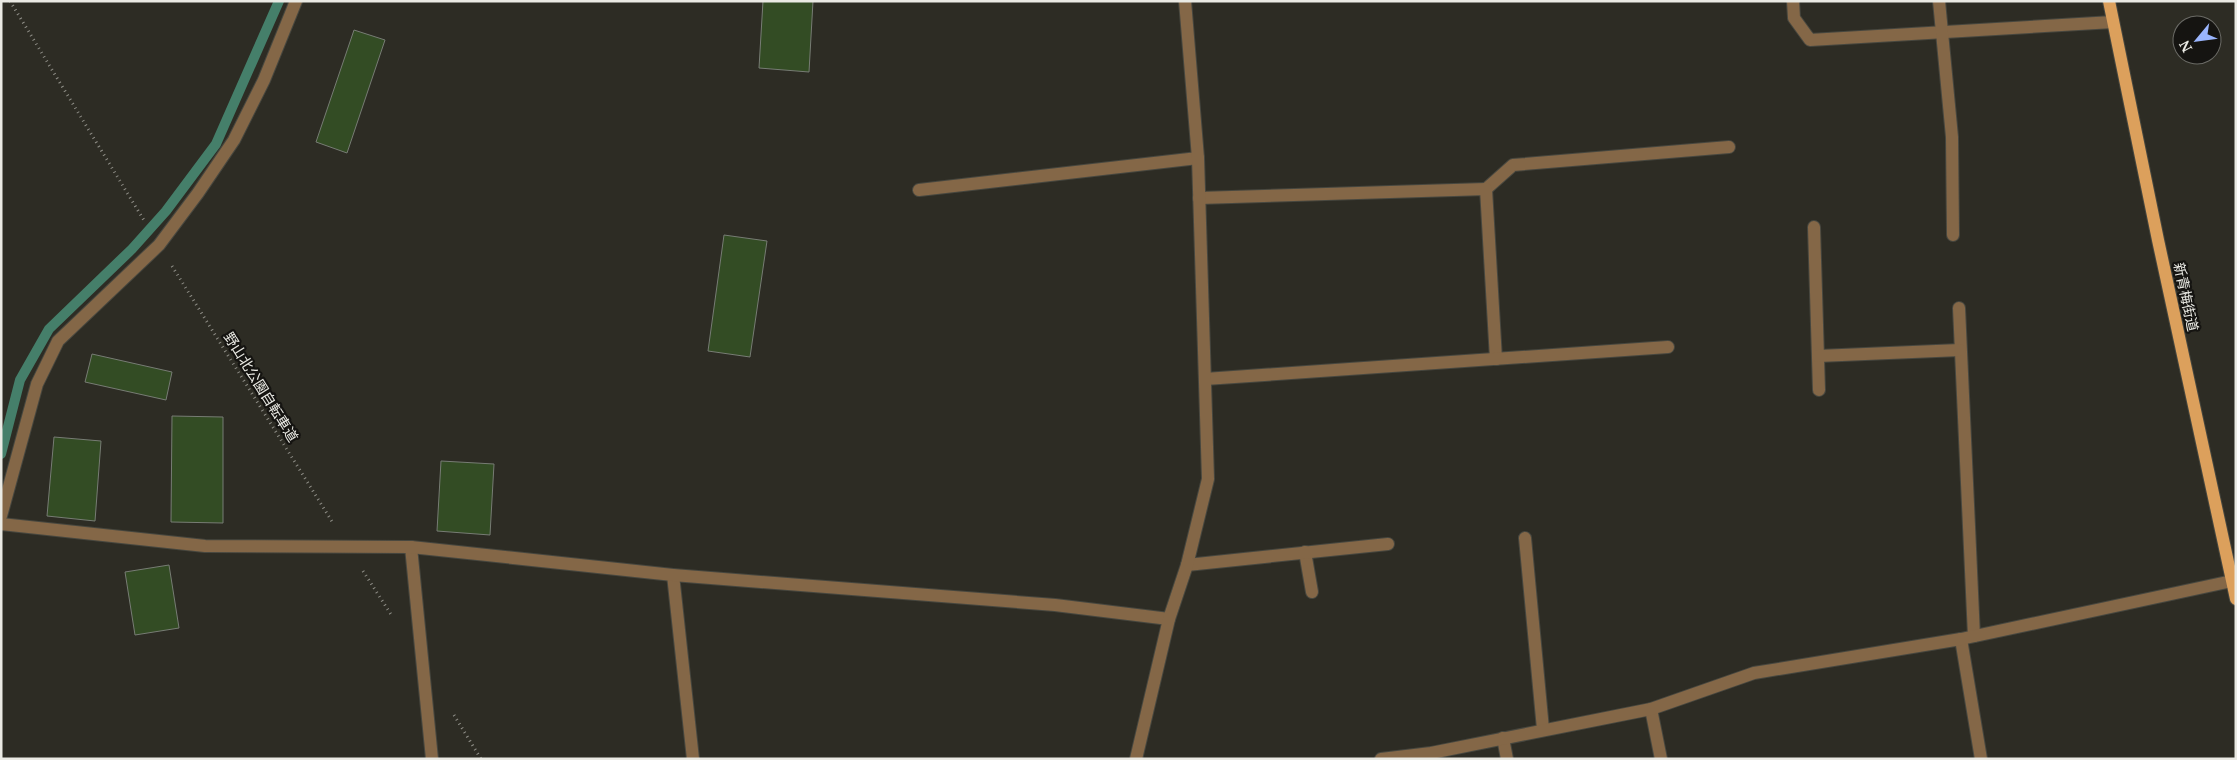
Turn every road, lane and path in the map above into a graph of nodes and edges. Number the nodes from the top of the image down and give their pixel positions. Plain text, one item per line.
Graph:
1 (10, 1) edge
2 (296, 1) edge
3 (1185, 1) edge
4 (1793, 1) edge
5 (1939, 1) edge
6 (2109, 1) edge
7 (2114, 22) junction
8 (1943, 32) junction
9 (1729, 147) dead end
10 (1198, 158) junction
11 (1486, 189) junction
12 (919, 190) dead end
13 (1199, 198) junction
14 (143, 219) dead end
15 (1814, 227) dead end
16 (1953, 234) dead end
17 (169, 262) dead end
18 (1959, 308) dead end
19 (1668, 348) dead end
20 (1960, 350) junction
21 (1818, 356) junction
22 (1496, 359) junction
23 (1205, 379) junction
24 (1819, 390) dead end
25 (1, 516) edge
26 (1, 524) edge
27 (334, 525) dead end
28 (1525, 538) dead end
29 (1388, 544) dead end
30 (412, 547) junction
31 (1305, 552) junction
32 (358, 563) dead end
33 (1186, 565) junction
34 (674, 575) junction
35 (2234, 581) edge
36 (1312, 592) dead end
37 (2236, 599) edge
38 (1169, 619) junction
39 (395, 621) dead end
40 (1974, 636) junction
41 (1961, 639) junction
42 (1651, 709) junction
43 (452, 712) dead end
44 (1543, 729) junction
45 (1503, 738) junction
46 (1431, 756) edge
47 (432, 759) edge
48 (481, 759) edge
49 (694, 759) edge
50 (1136, 759) edge
51 (1381, 759) edge
52 (1507, 759) edge
53 (1661, 759) edge
54 (1981, 759) edge

1 - 14 path
2 - 25 street
3 - 10 street
4 - 8 street
5 - 8 street
6 - 7 main road, 新青梅街道
7 - 8 street
7 - 35 main road, 新青梅街道
8 - 16 street
9 - 11 street
10 - 12 street
10 - 13 street
11 - 13 street
11 - 22 street
13 - 23 street
15 - 21 street
17 - 27 path, 野山北公園自転車道
18 - 20 street
19 - 22 street
20 - 21 street
20 - 40 street
21 - 24 street
22 - 23 street
23 - 33 street
26 - 30 street
28 - 44 street
29 - 31 street
30 - 34 street
30 - 47 street
31 - 33 street
31 - 36 street
32 - 39 path
33 - 38 street
34 - 38 street
34 - 49 street
35 - 37 main road, 新青梅街道
35 - 40 street
38 - 50 street
40 - 41 street
41 - 42 street
41 - 54 street
42 - 44 street
42 - 53 street
43 - 48 path
44 - 45 street
45 - 46 street
45 - 52 street
46 - 51 street

